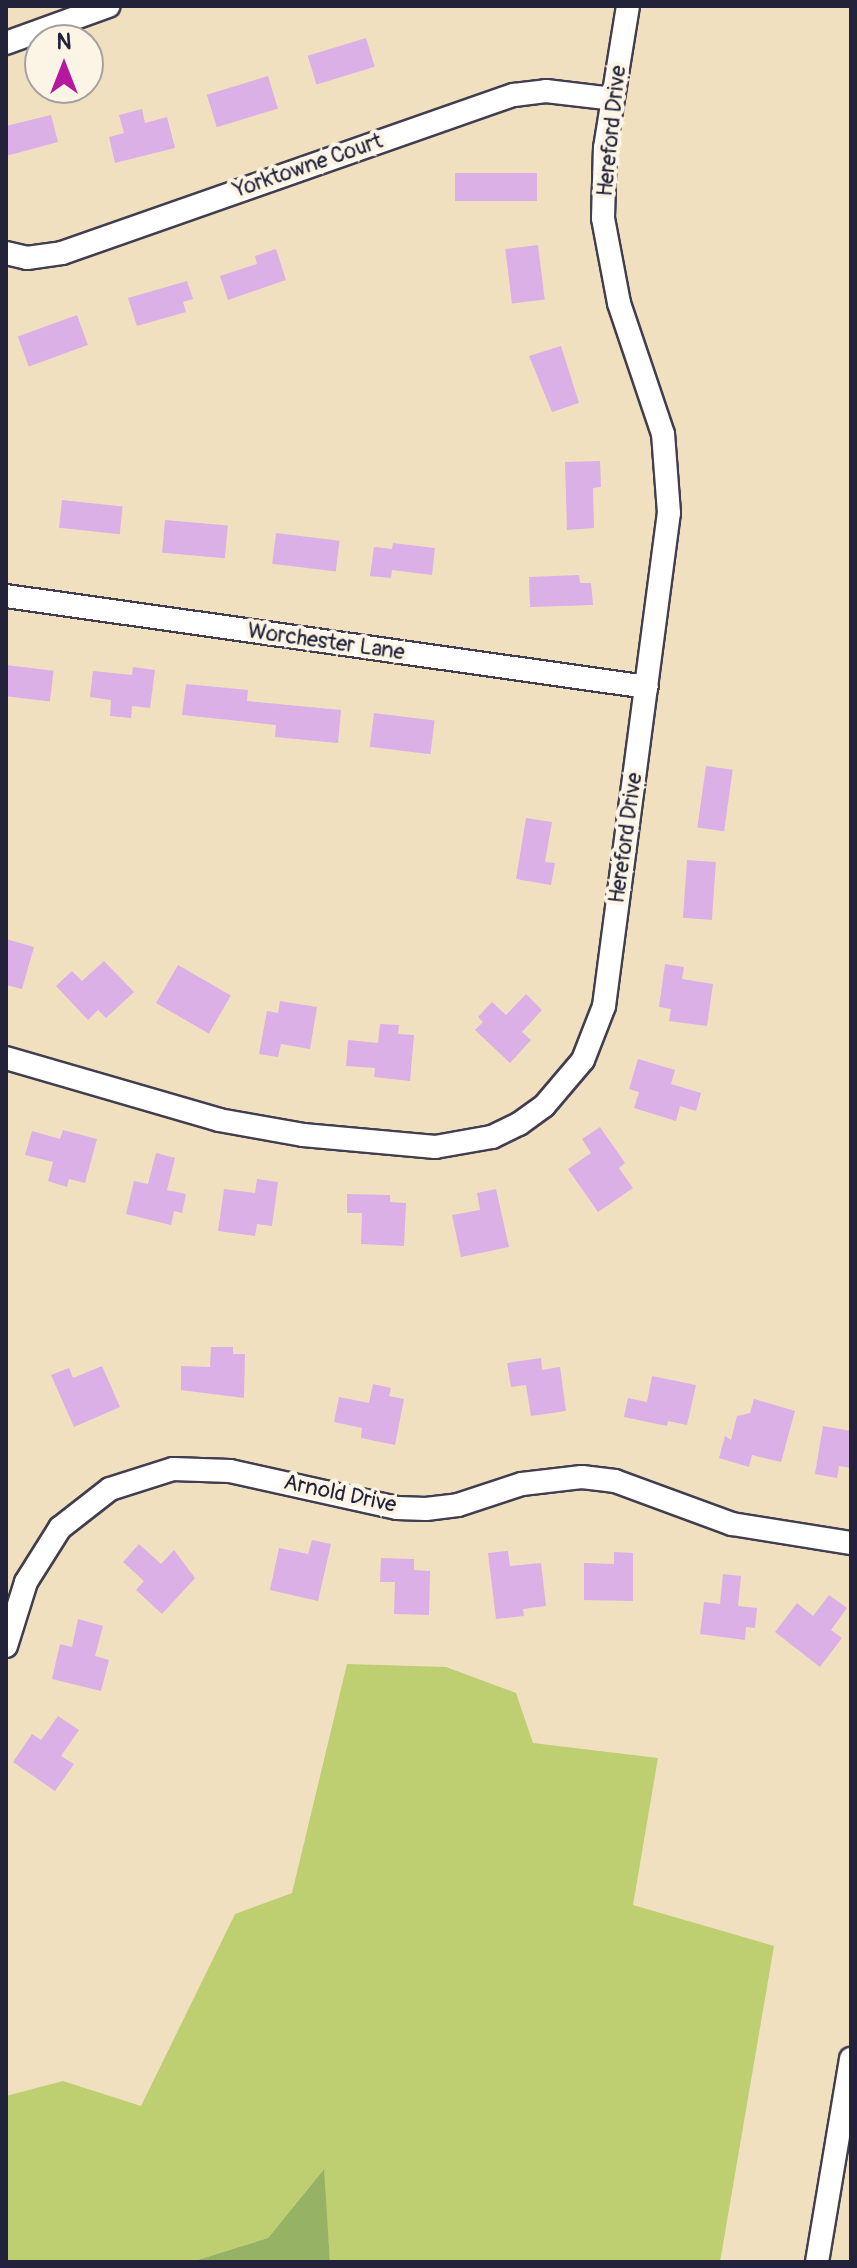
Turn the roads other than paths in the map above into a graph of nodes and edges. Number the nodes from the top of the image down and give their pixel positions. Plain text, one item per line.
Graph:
1 (108, 6) edge
2 (628, 6) edge
3 (74, 12) edge
4 (6, 43) edge
5 (613, 99) junction
6 (6, 253) edge
7 (6, 596) edge
8 (647, 687) junction
9 (6, 1058) edge
10 (851, 1543) edge
11 (6, 1646) edge
12 (851, 2059) edge
13 (817, 2262) edge

1 - 3 street
2 - 5 street, Hereford Drive
3 - 4 street
5 - 6 street, Yorktowne Court
5 - 8 street, Hereford Drive
7 - 8 street, Worchester Lane
8 - 9 street, Hereford Drive
10 - 11 street, Arnold Drive
12 - 13 street

